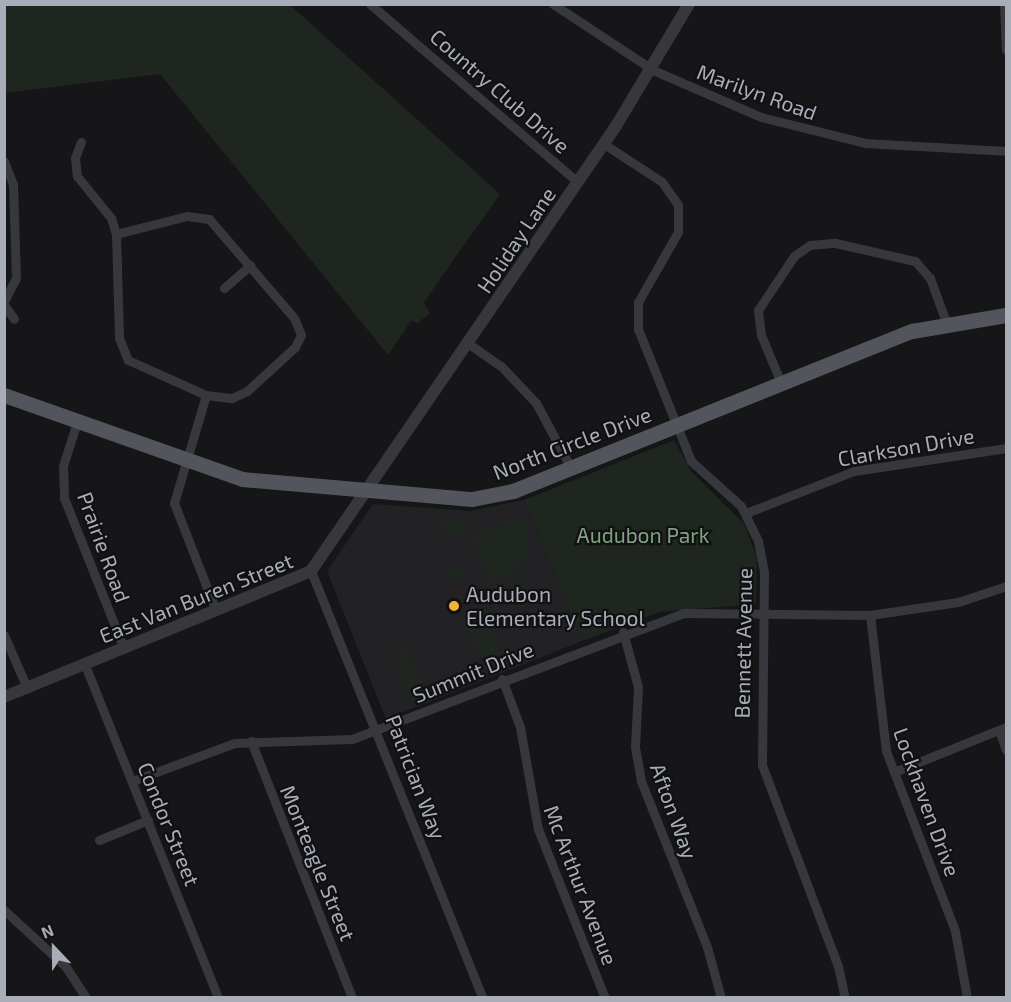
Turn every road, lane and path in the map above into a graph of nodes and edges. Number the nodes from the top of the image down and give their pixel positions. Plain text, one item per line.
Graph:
1 (370, 4) edge
2 (553, 4) edge
3 (689, 4) edge
4 (1004, 4) edge
5 (1006, 50) edge
6 (653, 70) junction
7 (81, 142) dead end
8 (604, 144) junction
9 (1006, 151) edge
10 (4, 161) edge
11 (578, 182) junction
12 (116, 234) junction
13 (250, 265) junction
14 (224, 288) dead end
15 (4, 303) edge
16 (1006, 315) edge
17 (14, 319) dead end
18 (946, 322) junction
19 (469, 344) junction
20 (781, 383) junction
21 (4, 394) edge
22 (206, 395) junction
23 (78, 422) junction
24 (675, 425) junction
25 (1006, 448) edge
26 (185, 461) junction
27 (571, 468) junction
28 (369, 493) junction
29 (746, 513) junction
30 (311, 571) junction
31 (1006, 586) edge
32 (216, 611) junction
33 (762, 611) junction
34 (870, 615) junction
35 (622, 632) junction
36 (4, 634) edge
37 (124, 649) junction
38 (85, 665) junction
39 (502, 679) junction
40 (27, 688) junction
41 (4, 697) edge
42 (378, 729) junction
43 (1003, 729) edge
44 (251, 741) junction
45 (1006, 750) edge
46 (894, 772) junction
47 (132, 781) junction
48 (148, 820) junction
49 (99, 840) dead end
50 (4, 910) edge
51 (86, 998) edge
52 (218, 998) edge
53 (352, 998) edge
54 (483, 998) edge
55 (605, 998) edge
56 (721, 998) edge
57 (845, 998) edge
58 (967, 998) edge

1 - 11 street, Country Club Drive
2 - 6 street, Marilyn Road
3 - 6 street, Holiday Lane
4 - 5 street
6 - 8 street, Holiday Lane
6 - 9 street, Marilyn Road
7 - 12 street
8 - 11 street, Holiday Lane
8 - 24 street, Bennett Avenue
10 - 15 street
11 - 19 street, Holiday Lane
12 - 13 street
12 - 22 street
13 - 14 street
13 - 22 street
15 - 17 street
16 - 18 main road, North Circle Drive
18 - 20 main road, North Circle Drive
18 - 20 street
19 - 27 street
19 - 28 street, Holiday Lane
20 - 24 main road, North Circle Drive
21 - 23 main road, North Circle Drive
22 - 26 street
23 - 26 main road, North Circle Drive
23 - 37 street, Prairie Road
24 - 27 main road, North Circle Drive
24 - 29 street, Bennett Avenue
25 - 29 street, Clarkson Drive
26 - 28 main road, North Circle Drive
26 - 32 street
27 - 28 main road, North Circle Drive
28 - 30 street, East Van Buren Street
29 - 33 street, Bennett Avenue
30 - 32 street, East Van Buren Street
30 - 42 street, Patrician Way
31 - 34 street, Summit Drive
32 - 37 street, East Van Buren Street
33 - 34 street, Summit Drive
33 - 35 street, Summit Drive
33 - 57 street, Bennett Avenue
34 - 46 street, Lockhaven Drive
35 - 39 street, Summit Drive
35 - 56 street, Afton Way
36 - 40 street
37 - 38 street, East Van Buren Street
38 - 40 street, East Van Buren Street
38 - 47 street, Condor Street
39 - 42 street, Summit Drive
39 - 55 street, Mc Arthur Avenue
40 - 41 street, East Van Buren Street
42 - 44 street, Summit Drive
42 - 54 street, Patrician Way
43 - 45 street
43 - 46 street
44 - 47 street, Summit Drive
44 - 53 street, Monteagle Street
46 - 58 street, Lockhaven Drive
47 - 48 street, Condor Street
48 - 49 street
48 - 52 street, Condor Street
50 - 51 street

